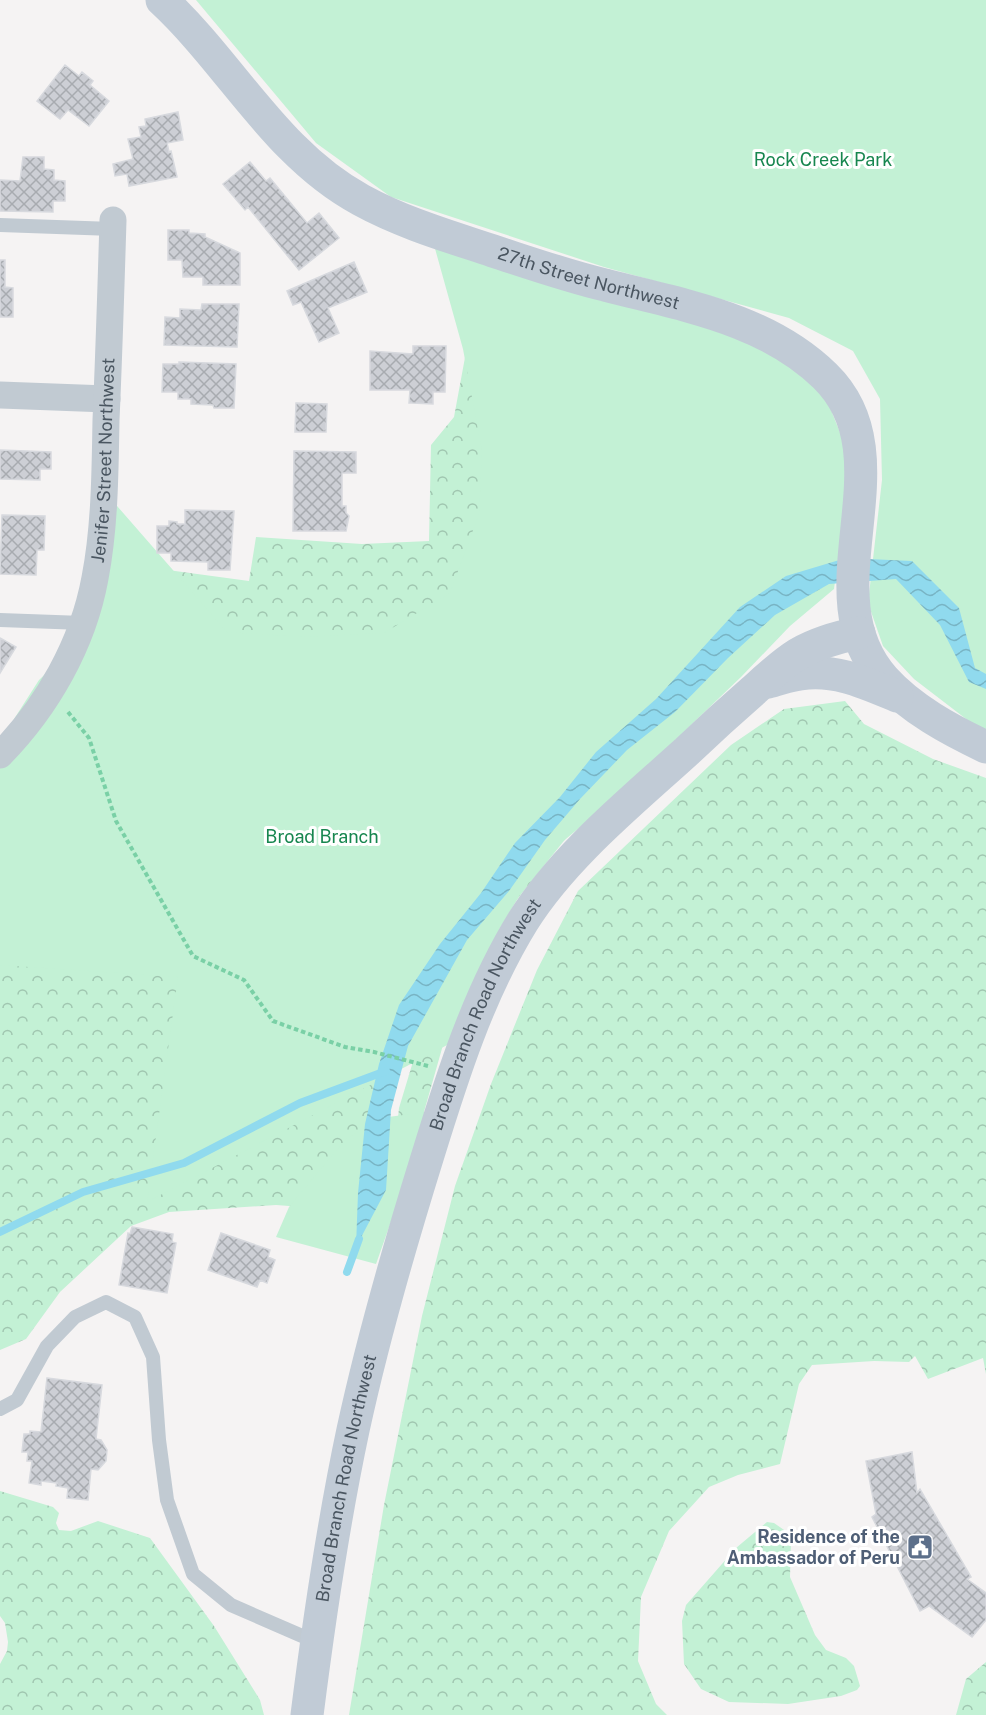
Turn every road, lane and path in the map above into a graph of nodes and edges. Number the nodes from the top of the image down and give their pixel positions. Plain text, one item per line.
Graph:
1 (162, 0) edge
2 (0, 225) edge
3 (113, 225) joint
4 (0, 396) edge
5 (107, 399) junction
6 (0, 620) edge
7 (83, 623) junction
8 (859, 633) junction
9 (760, 684) junction
10 (51, 690) junction
11 (905, 699) junction
12 (986, 747) edge
13 (0, 755) edge
14 (410, 1061) dead end
15 (0, 1408) edge
16 (316, 1642) junction
17 (307, 1715) edge

1 - 8 main road, 27th Street Northwest
2 - 3 lane
3 - 5 street, Jenifer Street Northwest
4 - 5 street
5 - 7 street, Jenifer Street Northwest
6 - 7 lane
7 - 10 street, Jenifer Street Northwest
8 - 9 main road, Broad Branch Road Northwest
8 - 11 main road
9 - 11 main road
9 - 16 main road, Broad Branch Road Northwest
10 - 13 street, Jenifer Street Northwest
10 - 14 path
11 - 12 main road
15 - 16 lane
16 - 17 main road, Broad Branch Road Northwest

